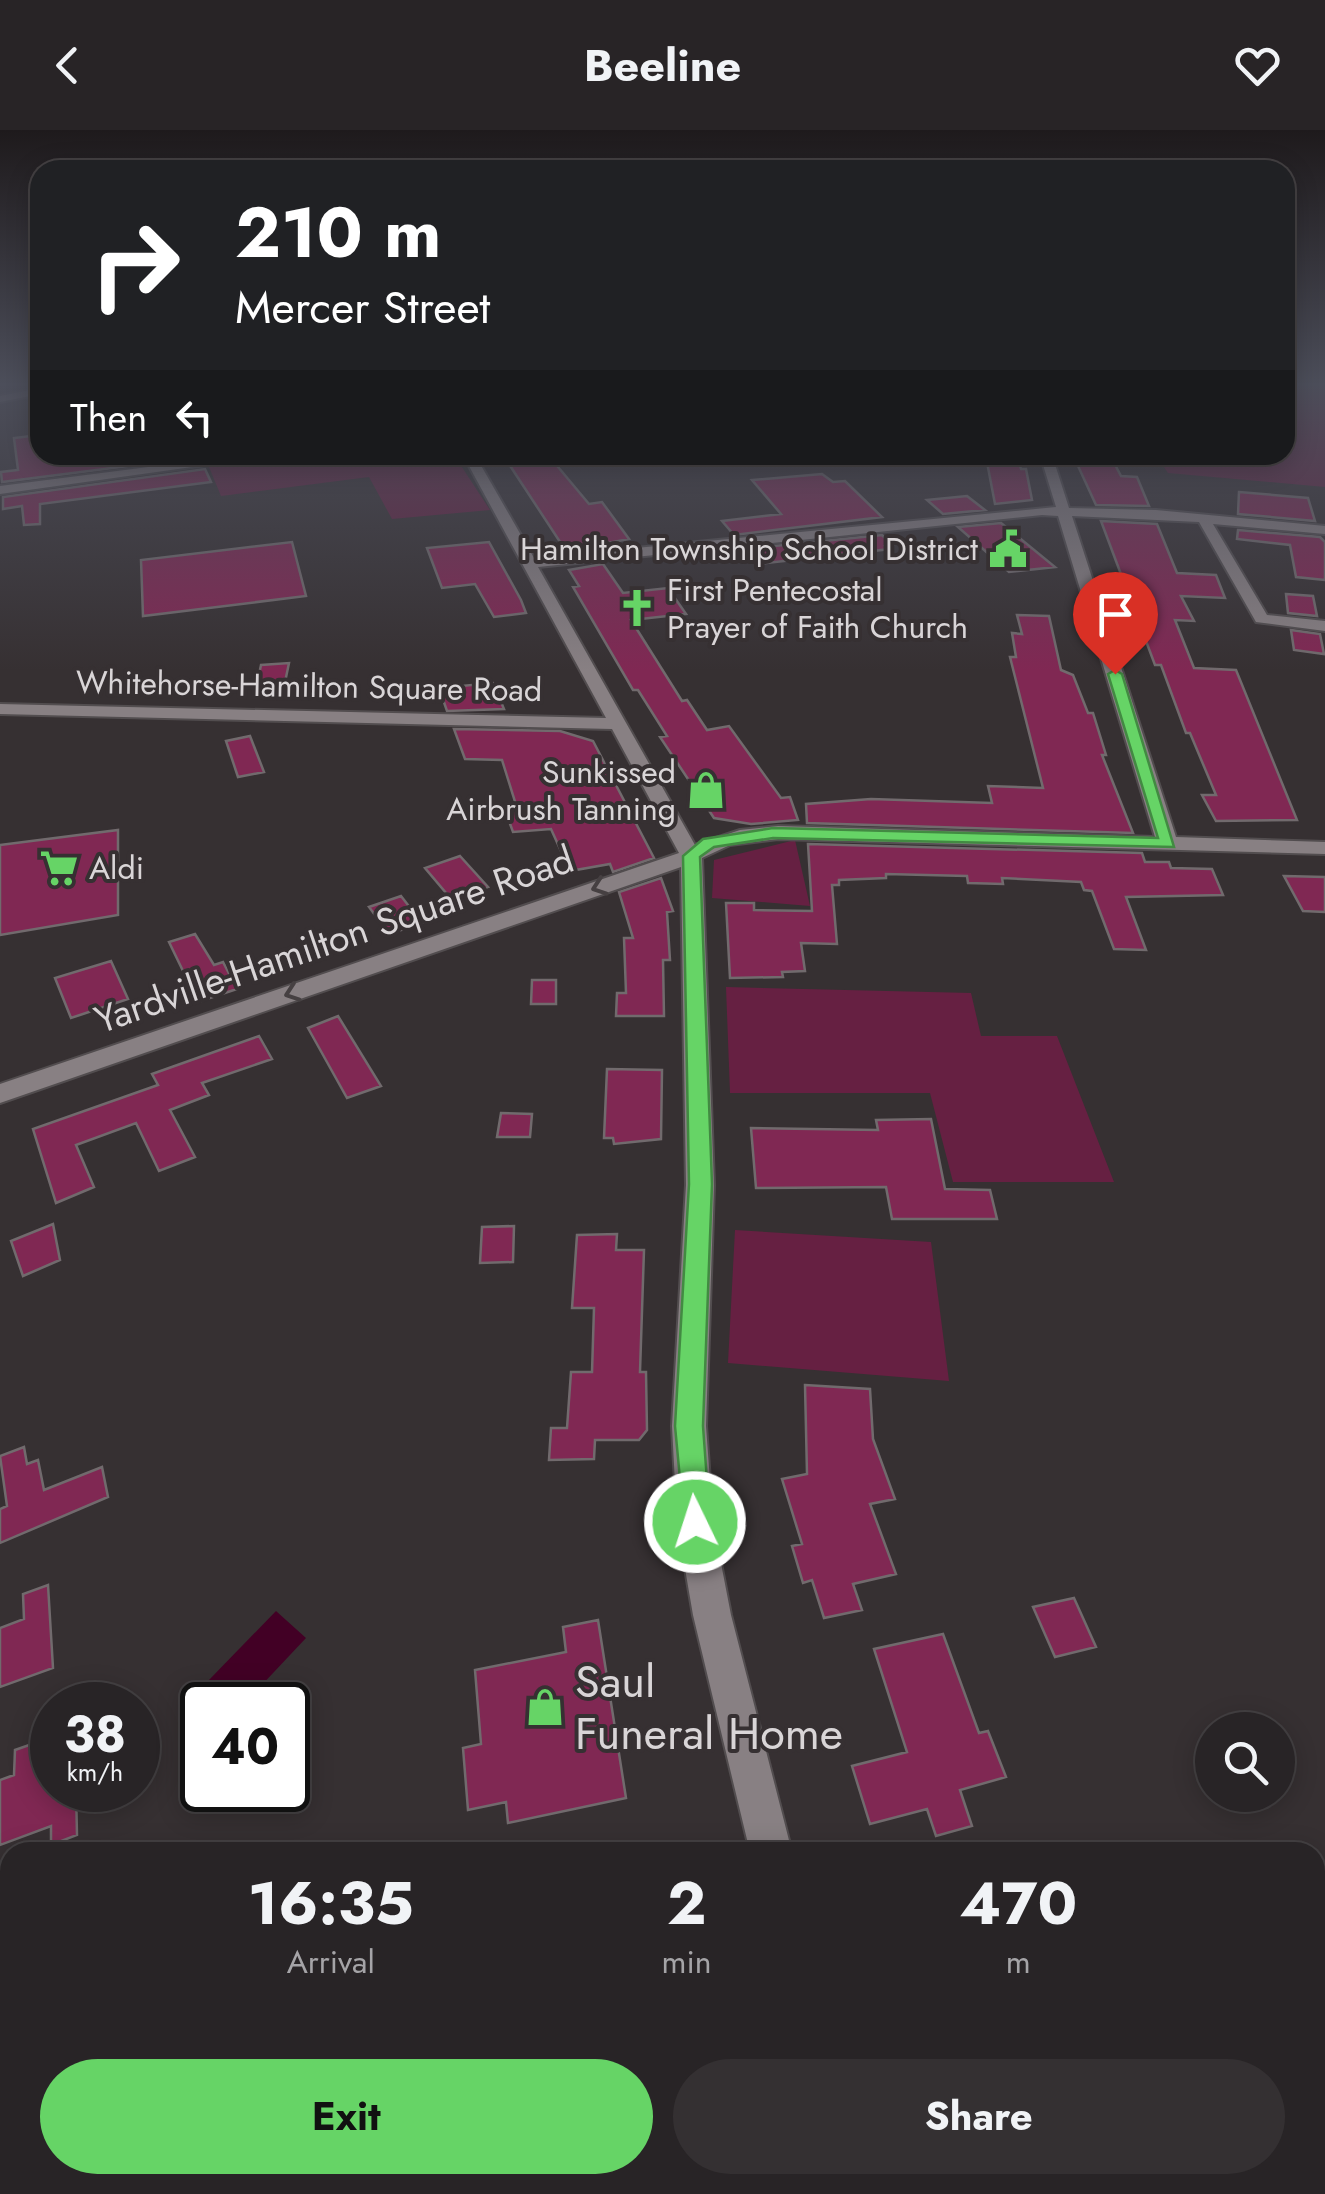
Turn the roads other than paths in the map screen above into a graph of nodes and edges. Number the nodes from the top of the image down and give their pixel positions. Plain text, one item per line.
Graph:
1 (90, 478) edge
2 (482, 478) edge
3 (1053, 478) edge
4 (0, 490) edge
5 (1064, 511) junction
6 (1202, 518) junction
7 (1325, 530) edge
8 (532, 564) junction
9 (1325, 626) edge
10 (0, 708) edge
11 (617, 724) junction
12 (1168, 844) junction
13 (1325, 848) edge
14 (692, 856) junction
15 (0, 1094) edge
16 (768, 1842) edge

1 - 4 street
2 - 8 street
3 - 5 street
5 - 6 street
5 - 8 street
5 - 12 street
6 - 7 street
6 - 9 street
8 - 11 street
10 - 11 street, Whitehorse-Hamilton Square Road
11 - 14 street
12 - 13 street, Yardville-Hamilton Square Road
12 - 14 street, Yardville-Hamilton Square Road
14 -> 15 street, Yardville-Hamilton Square Road
14 - 16 street

